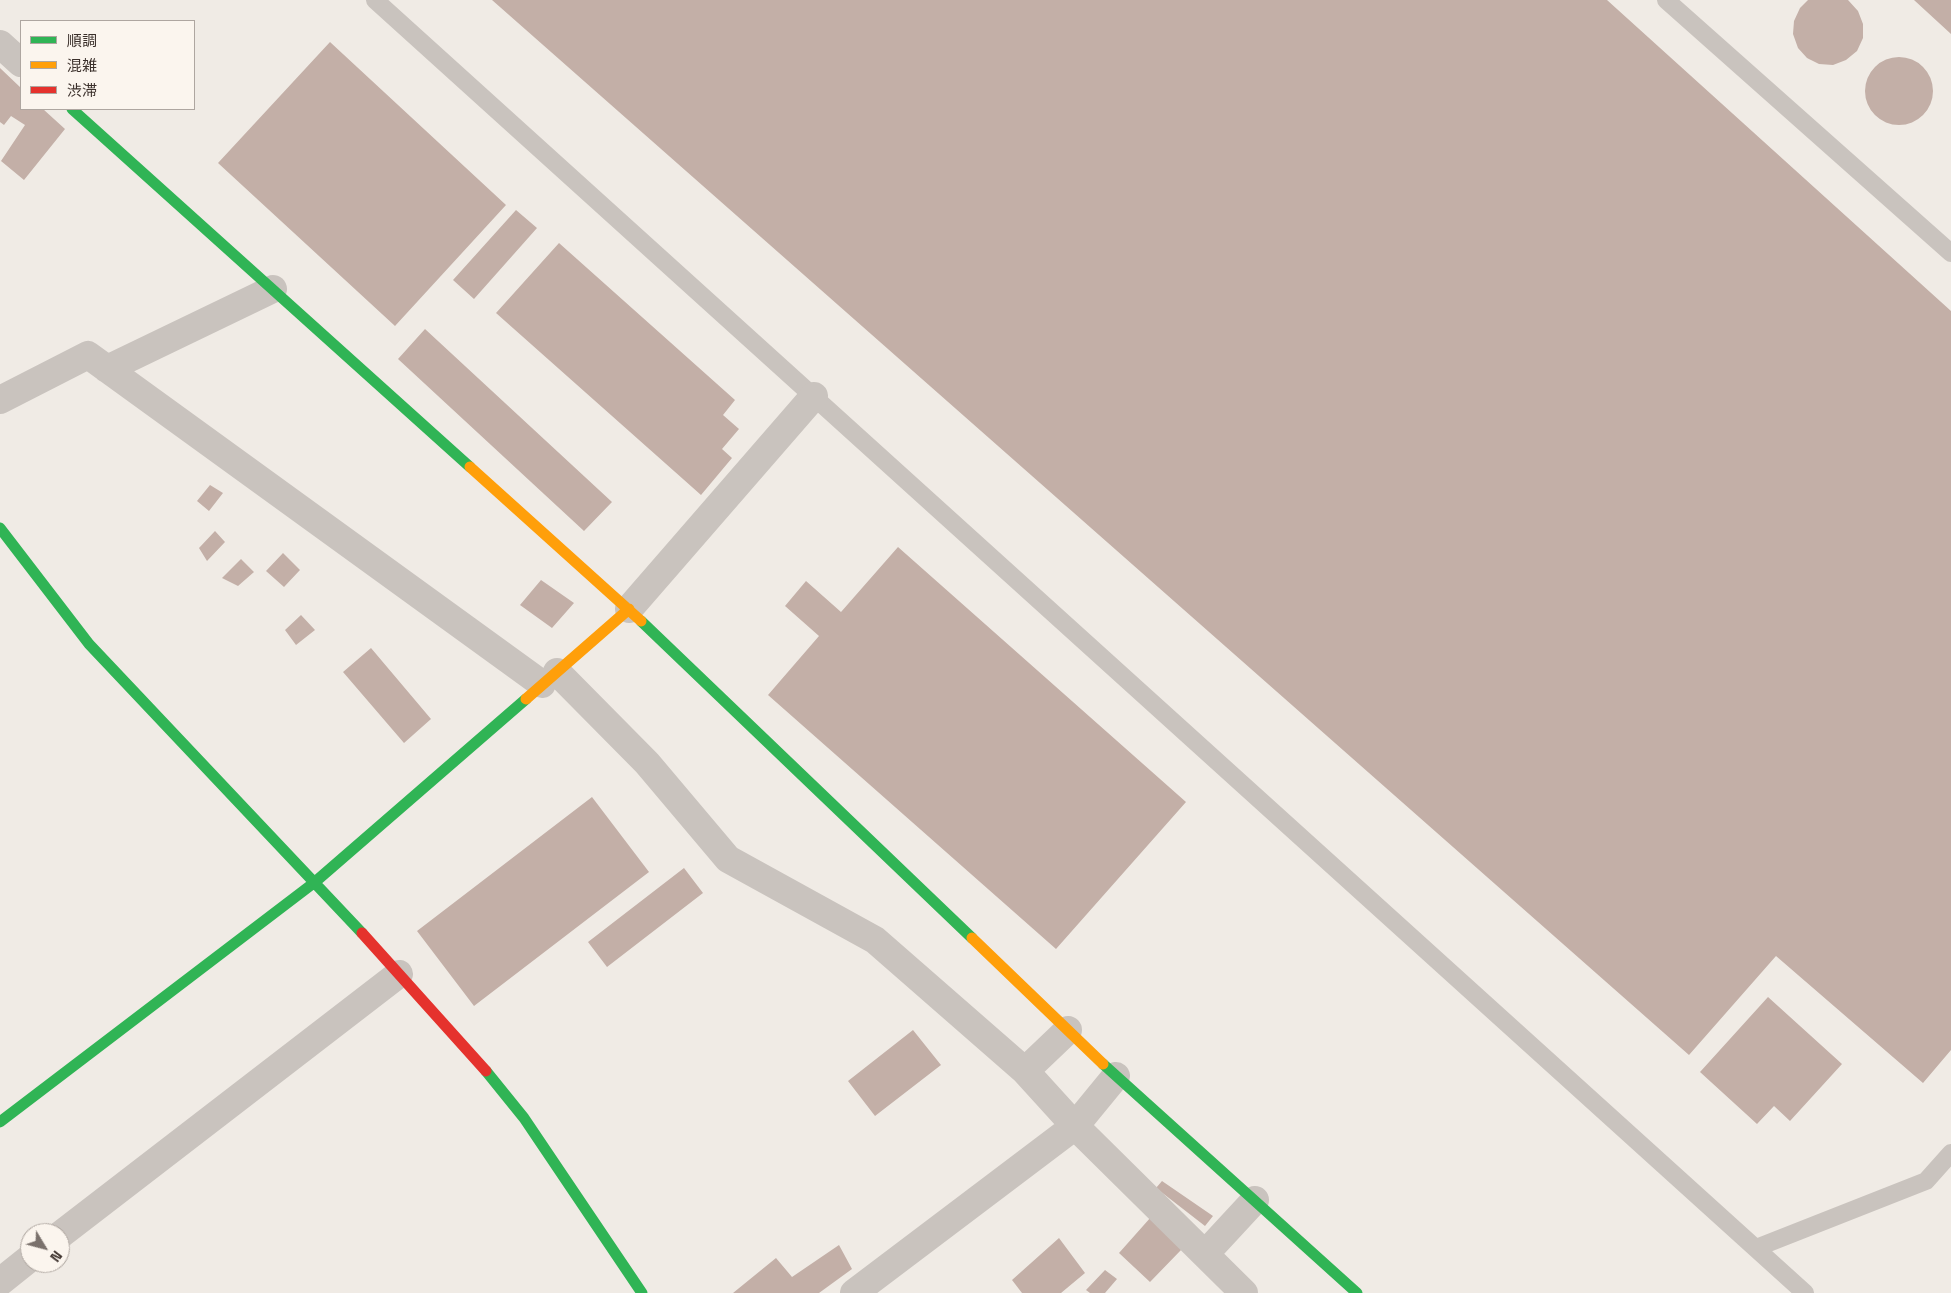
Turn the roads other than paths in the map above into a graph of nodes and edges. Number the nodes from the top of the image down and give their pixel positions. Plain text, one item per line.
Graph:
1 (375, 0) edge
2 (1666, 0) edge
3 (0, 44) edge
4 (20, 62) edge
5 (73, 110) edge
6 (1951, 253) edge
7 (273, 289) junction
8 (107, 369) junction
9 (814, 396) junction
10 (0, 400) edge
11 (0, 528) edge
12 (629, 609) junction
13 (550, 678) junction
14 (315, 882) junction
15 (399, 974) junction
16 (1068, 1030) junction
17 (1025, 1071) junction
18 (1116, 1076) junction
19 (0, 1122) edge
20 (1075, 1126) junction
21 (1951, 1153) edge
22 (1255, 1200) junction
23 (70, 1227) edge
24 (1756, 1248) junction
25 (1205, 1254) junction
26 (20, 1266) edge
27 (0, 1282) edge
28 (642, 1293) edge
29 (854, 1293) edge
30 (1244, 1293) edge
31 (1357, 1293) edge
32 (1805, 1293) edge

1 - 9 lane
2 - 6 lane
3 - 4 street
5 - 7 street
7 - 8 street
7 - 12 street
8 - 10 street
8 - 13 street
9 - 12 street
9 - 24 lane
11 - 14 street
12 - 13 street
12 - 16 street
13 - 14 street
13 - 17 street
14 - 15 street
14 - 19 street
15 - 23 street
15 - 28 street
16 - 17 street
16 - 18 street
17 - 20 street
18 - 20 street
18 - 22 street
20 - 25 street
20 - 29 street
21 - 24 lane
22 - 25 street
22 - 31 street
24 - 32 lane
25 - 30 street
26 - 27 street

